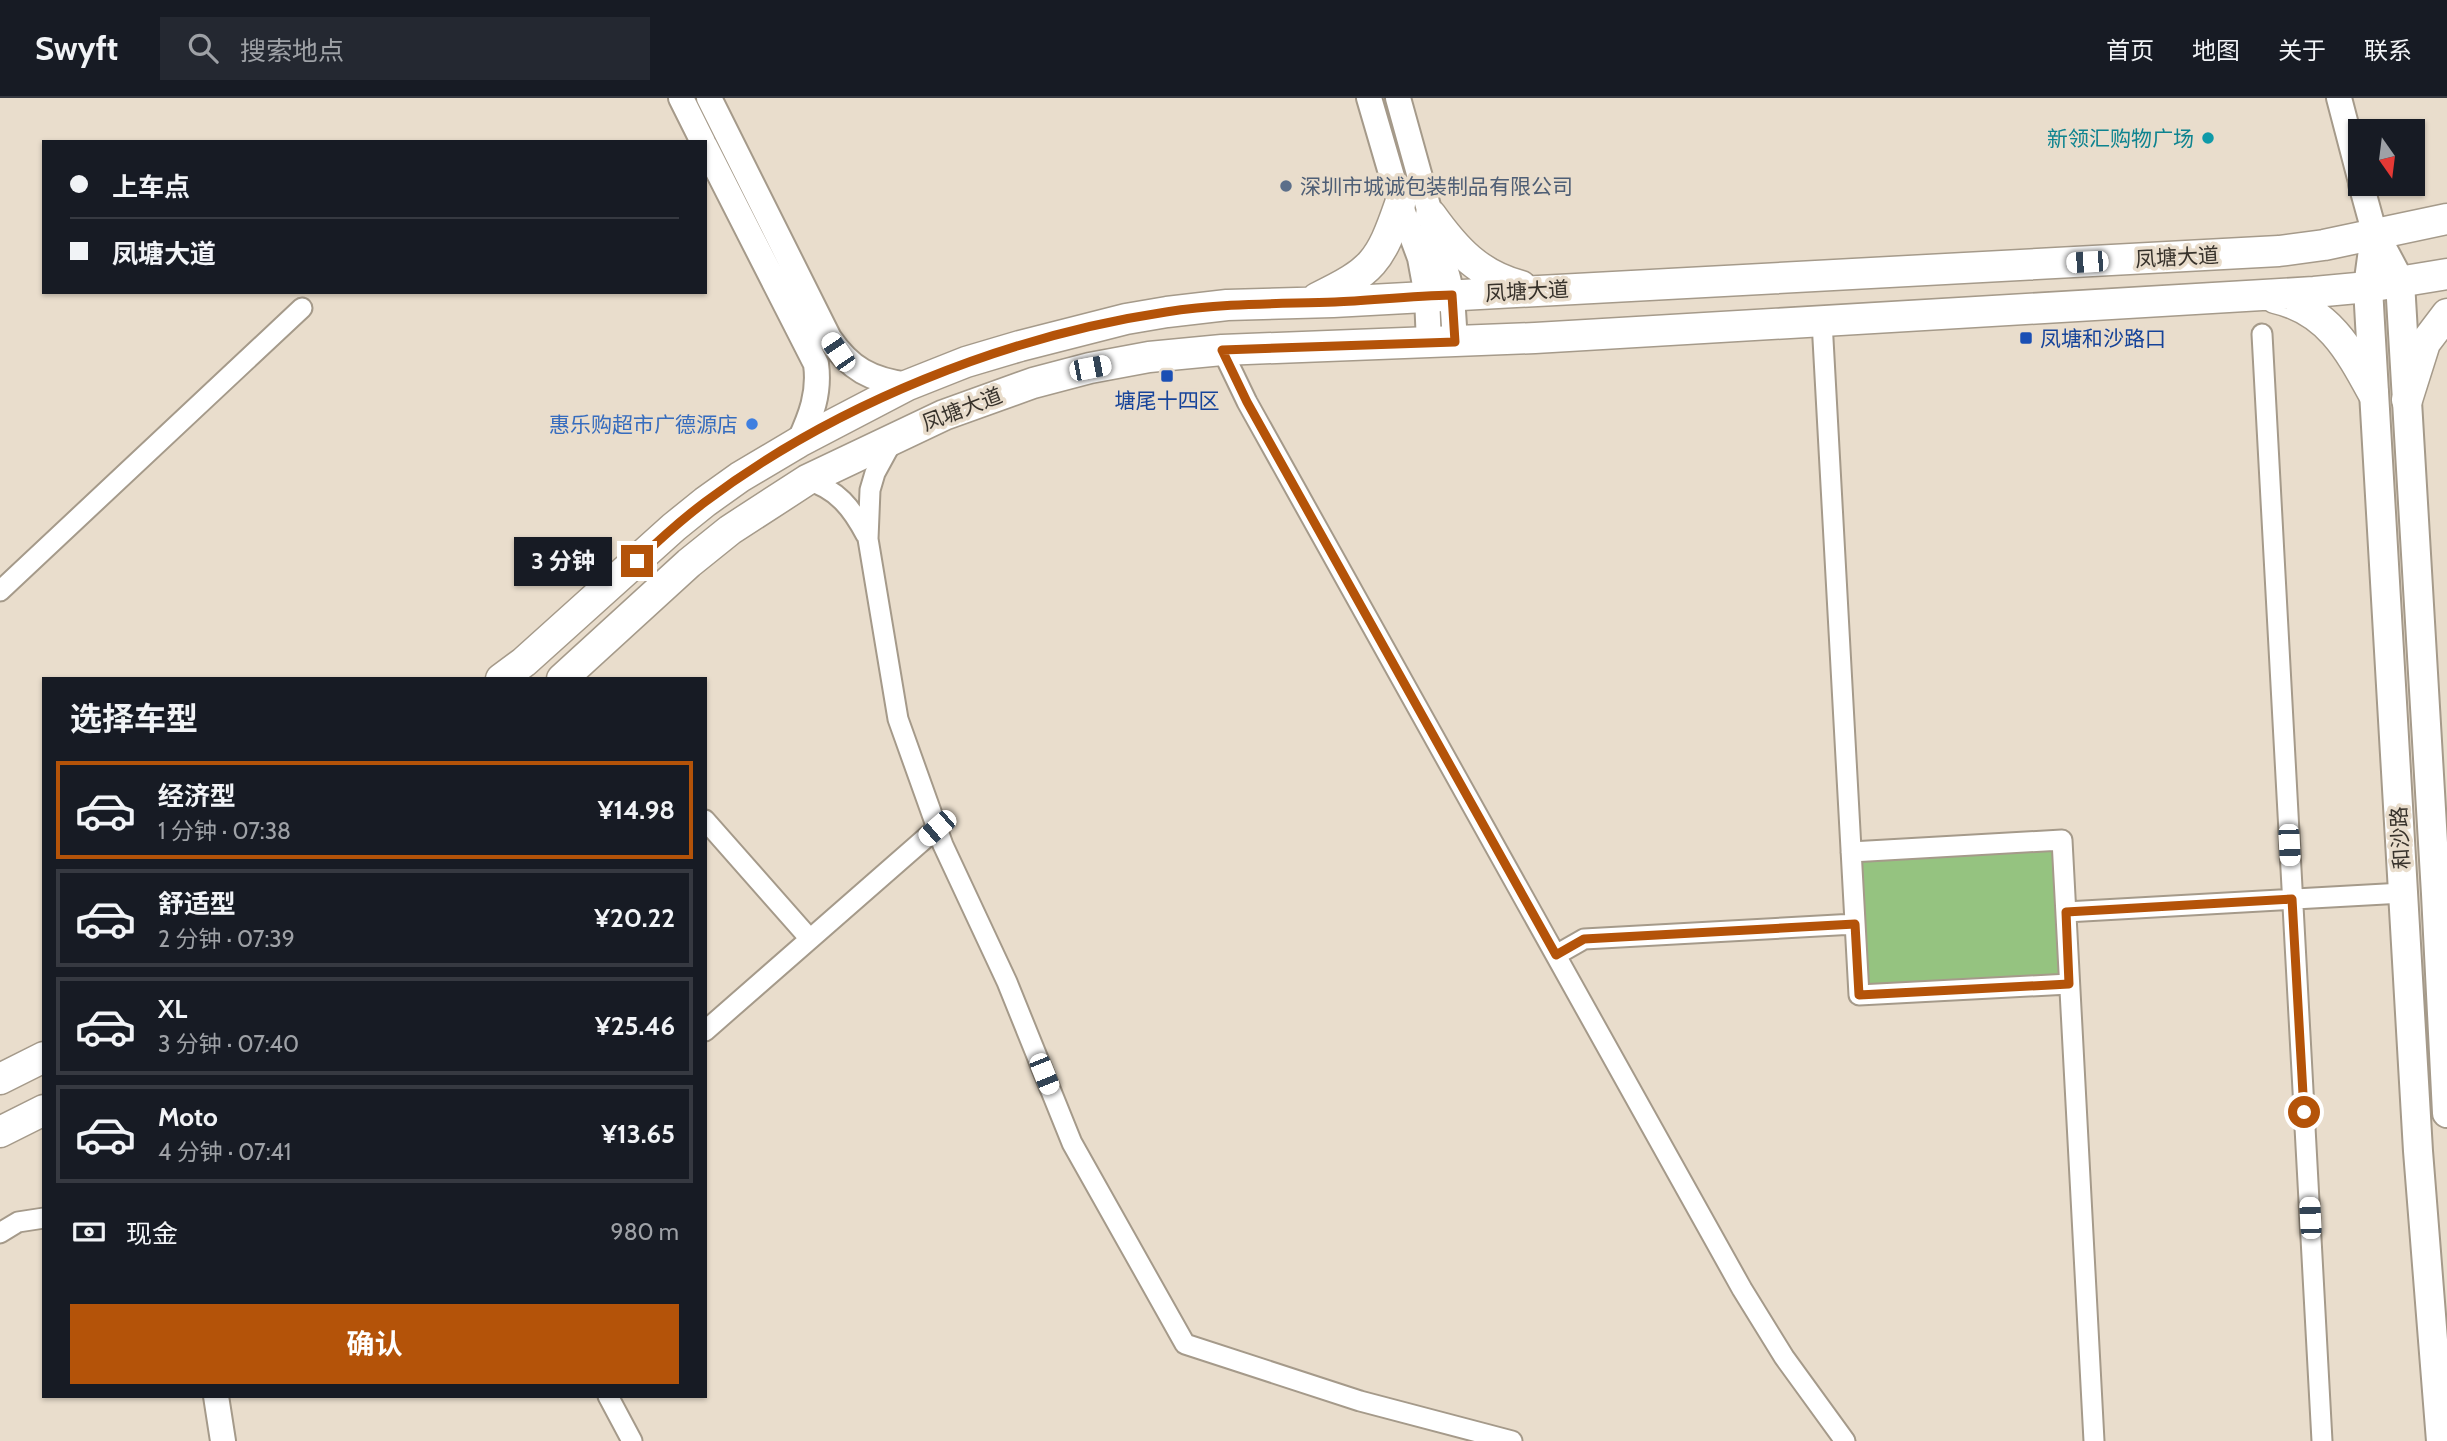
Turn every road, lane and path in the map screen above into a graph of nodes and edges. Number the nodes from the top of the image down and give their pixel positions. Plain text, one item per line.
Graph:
1 (681, 98) edge
2 (709, 98) edge
3 (1369, 98) edge
4 (1398, 98) edge
5 (2339, 98) edge
6 (2348, 133) edge
7 (702, 140) edge
8 (707, 150) edge
9 (2364, 196) edge
10 (1400, 204) junction
11 (1431, 215) junction
12 (2447, 219) edge
13 (2375, 235) junction
14 (2447, 274) edge
15 (2400, 282) junction
16 (2368, 287) junction
17 (1539, 291) junction
18 (2257, 294) junction
19 (1439, 295) junction
20 (1308, 302) junction
21 (302, 307) dead end
22 (2447, 314) edge
23 (1822, 321) junction
24 (2262, 334) dead end
25 (1442, 343) junction
26 (1222, 350) junction
27 (908, 385) junction
28 (2373, 393) junction
29 (2407, 400) junction
30 (895, 436) junction
31 (799, 442) junction
32 (807, 480) junction
33 (868, 540) junction
34 (0, 591) edge
35 (571, 676) edge
36 (504, 677) edge
37 (707, 822) edge
38 (937, 828) junction
39 (1851, 852) junction
40 (2403, 893) junction
41 (2292, 899) junction
42 (2066, 912) junction
43 (1855, 924) junction
44 (810, 939) junction
45 (1556, 955) junction
46 (2069, 984) junction
47 (707, 1029) edge
48 (42, 1058) edge
49 (0, 1079) edge
50 (42, 1111) edge
51 (2447, 1113) edge
52 (0, 1132) edge
53 (42, 1218) edge
54 (0, 1233) edge
55 (216, 1398) edge
56 (609, 1398) edge
57 (223, 1441) edge
58 (632, 1441) edge
59 (1513, 1441) edge
60 (1845, 1441) edge
61 (2095, 1441) edge
62 (2322, 1441) edge
63 (2444, 1441) edge

1 - 7 street
2 - 27 street
3 - 10 street
4 - 11 street
5 - 6 street, 和沙路
8 - 31 street
9 - 13 street, 和沙路
10 - 19 street
10 - 20 main road
11 - 17 main road
11 - 19 street
12 - 13 main road, 凤塘大道
13 - 15 main road, 和沙路
13 - 16 main road, 和沙路
13 - 17 main road, 凤塘大道
14 - 15 main road, 凤塘大道
15 - 16 main road, 凤塘大道
15 - 29 main road, 和沙路
16 - 18 main road, 凤塘大道
16 - 28 main road, 和沙路
17 - 19 main road, 凤塘大道
18 - 23 main road, 凤塘大道
18 - 28 main road
19 - 20 main road, 凤塘大道
19 - 25 street
20 - 27 main road, 凤塘大道
21 - 34 street
22 - 29 main road
23 - 25 main road, 凤塘大道
23 - 39 street
24 - 41 street
25 - 26 main road, 凤塘大道
26 - 30 main road, 凤塘大道
26 - 45 street
27 - 31 main road, 凤塘大道
28 - 40 main road, 和沙路
29 - 51 main road, 和沙路
30 - 32 main road, 凤塘大道
30 - 33 street
31 - 36 main road, 凤塘大道
32 - 33 street
32 - 35 main road, 凤塘大道
33 - 38 street
37 - 44 street
38 - 44 street
38 - 59 street
39 - 42 street
39 - 43 street
40 - 41 street
40 - 63 main road, 和沙路
41 - 42 street
41 - 62 street
42 - 46 street
43 - 45 street
43 - 46 street
44 - 47 street
45 - 60 street
46 - 61 street
48 - 49 main road
50 - 52 main road
53 - 54 street
55 - 57 street
56 - 58 street

